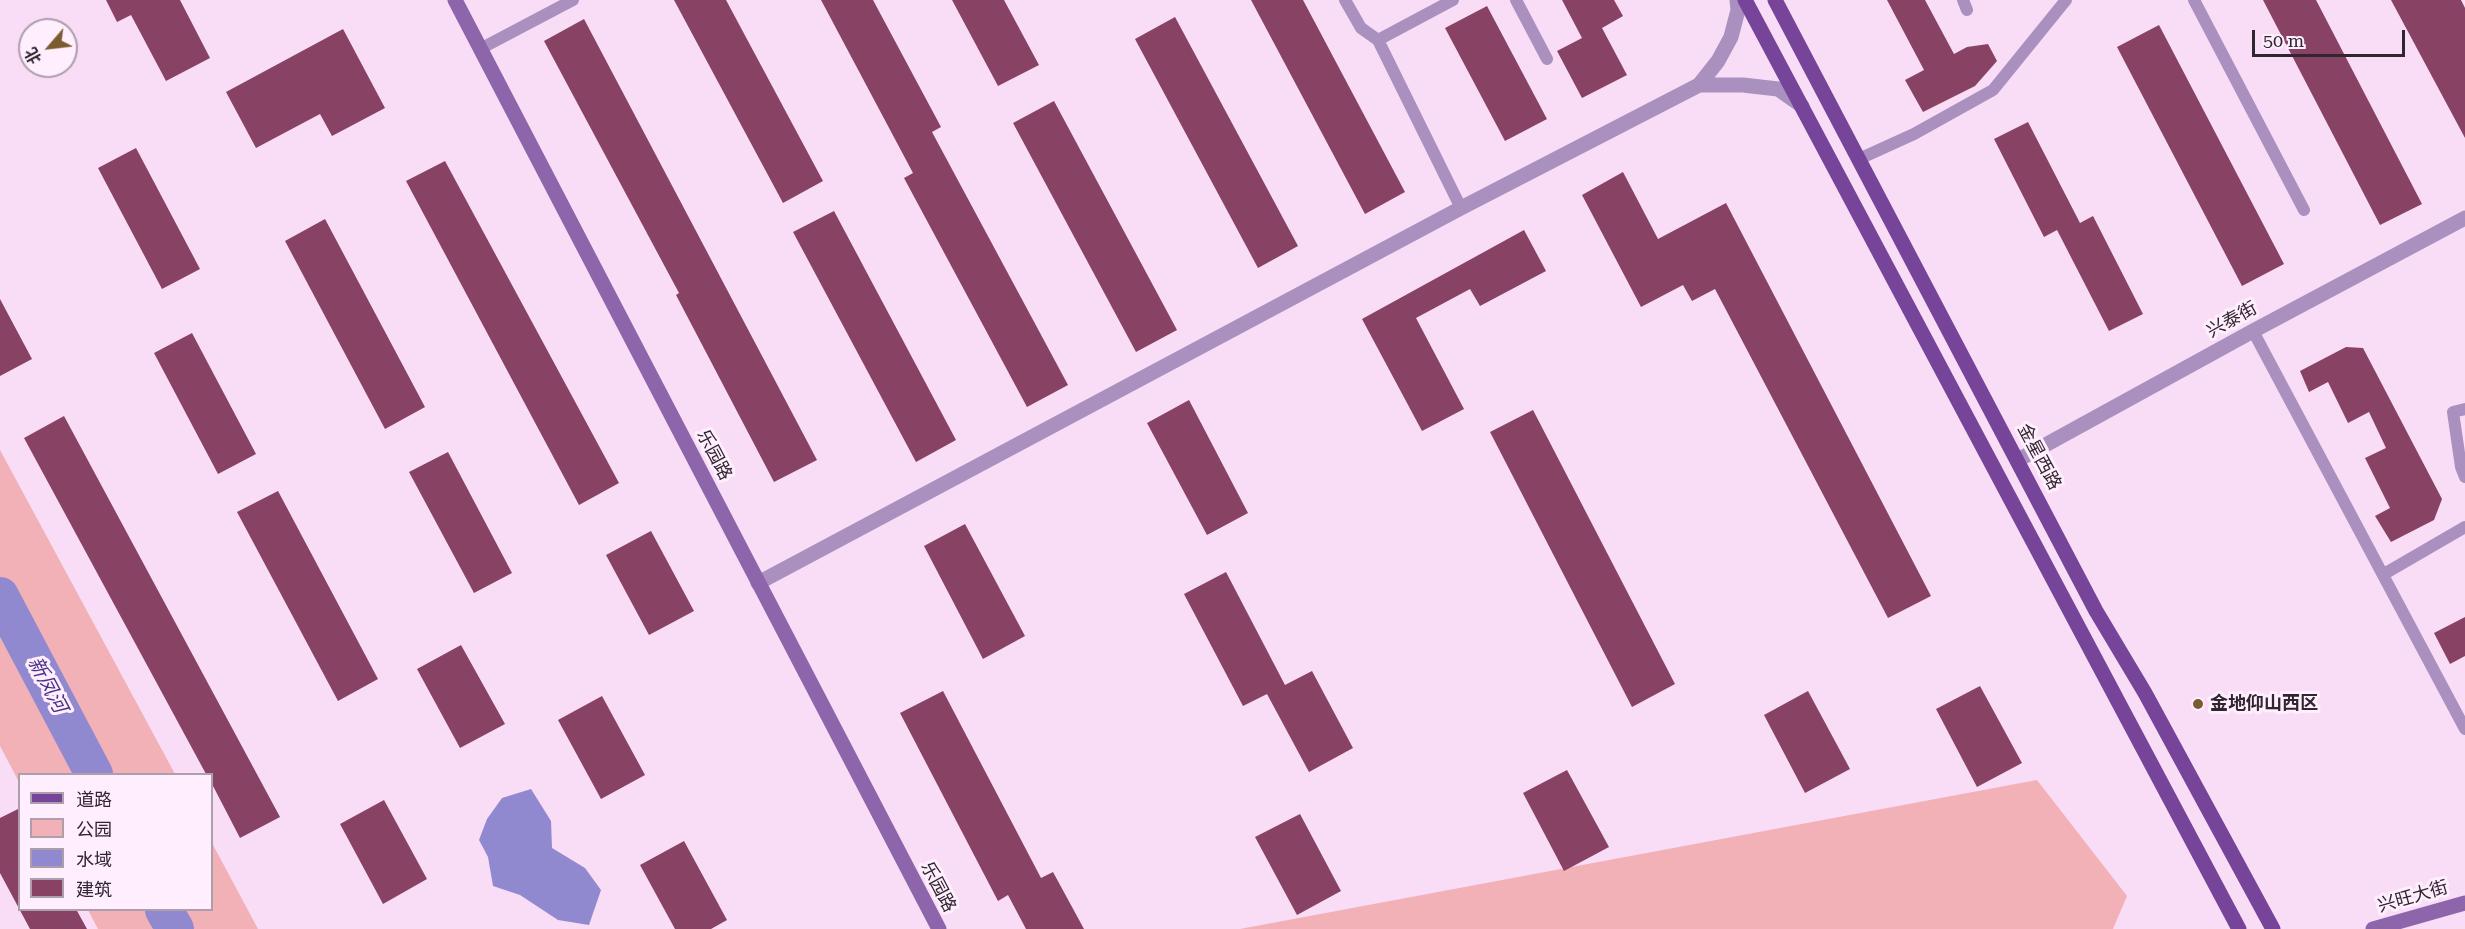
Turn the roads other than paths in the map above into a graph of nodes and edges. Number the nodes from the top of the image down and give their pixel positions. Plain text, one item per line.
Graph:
1 (454, 0) edge
2 (573, 0) edge
3 (1345, 0) edge
4 (1454, 0) edge
5 (1516, 0) edge
6 (1737, 0) edge
7 (1745, 0) edge
8 (1775, 0) edge
9 (2066, 0) edge
10 (2194, 0) edge
11 (1378, 40) junction
12 (480, 49) junction
13 (1547, 59) dead end
14 (1699, 85) junction
15 (1802, 106) junction
16 (1859, 159) junction
17 (1461, 207) junction
18 (2304, 210) dead end
19 (2465, 218) edge
20 (2253, 331) junction
21 (2465, 409) edge
22 (2018, 460) junction
23 (2465, 477) edge
24 (2465, 527) edge
25 (2384, 573) junction
26 (758, 583) junction
27 (2465, 729) edge
28 (2465, 903) edge
29 (939, 929) edge
30 (2239, 929) edge
31 (2273, 929) edge
32 (2373, 929) edge

1 - 12 street, 乐园路
2 - 12 lane
3 - 11 lane
4 - 11 lane
5 - 13 lane
6 - 14 street
7 - 15 main road
8 - 16 main road, 金星西路
9 - 16 lane
10 - 18 lane
11 - 17 lane
12 - 26 street, 乐园路
14 - 15 street
14 - 17 street
15 - 30 main road
16 - 22 main road, 金星西路
17 - 26 street
19 - 20 street, 兴泰街
20 - 22 street, 兴泰街
20 - 25 lane
21 - 23 lane
22 - 31 main road, 金星西路
24 - 25 lane
25 - 27 lane
26 - 29 street, 乐园路
28 - 32 street, 兴旺大街

